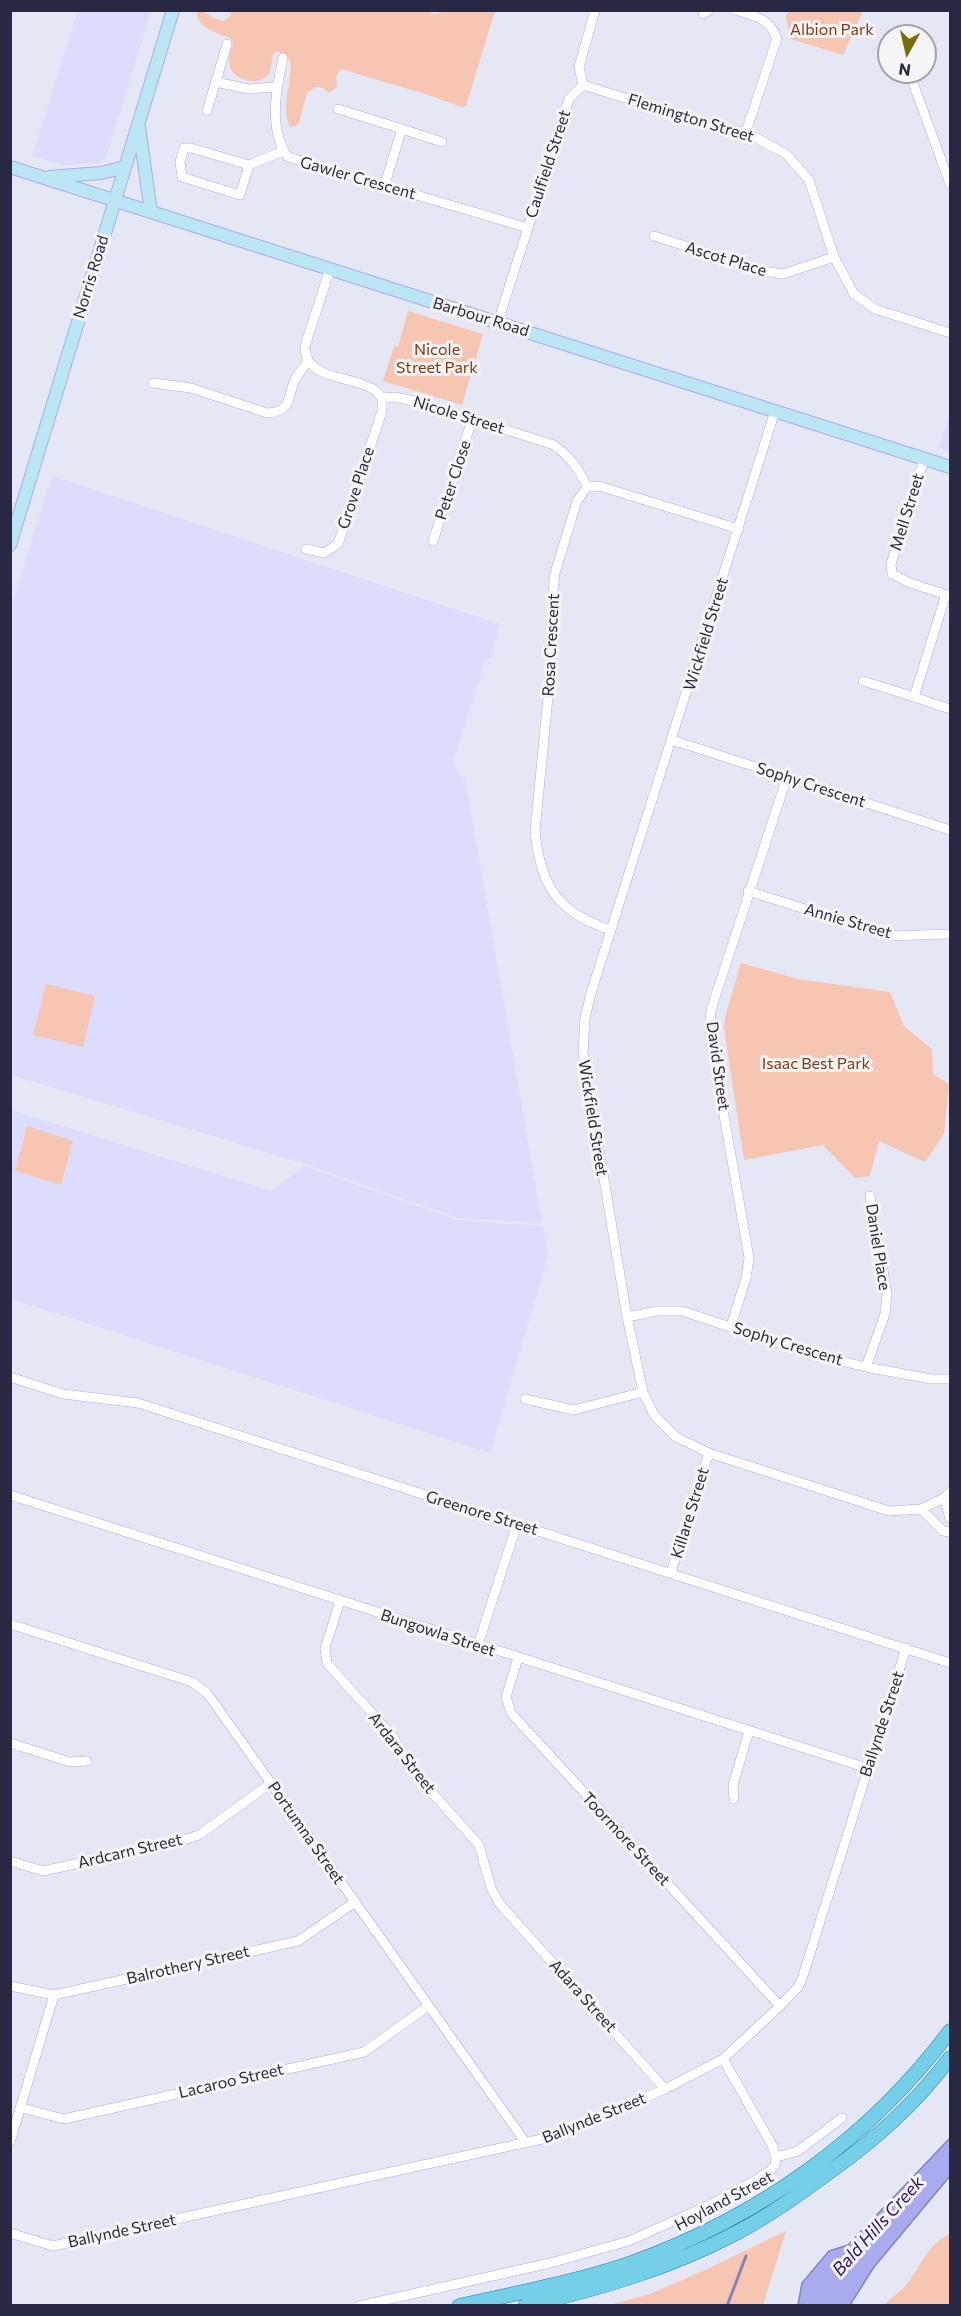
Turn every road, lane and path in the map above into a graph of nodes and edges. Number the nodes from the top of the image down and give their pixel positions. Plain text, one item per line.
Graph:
1 (173, 10) edge
2 (595, 10) edge
3 (735, 10) edge
4 (227, 44) dead end
5 (283, 58) dead end
6 (216, 82) junction
7 (914, 84) edge
8 (583, 85) junction
9 (277, 87) junction
10 (338, 109) dead end
11 (207, 111) dead end
12 (138, 124) junction
13 (402, 129) junction
14 (746, 132) junction
15 (442, 142) dead end
16 (283, 151) junction
17 (249, 165) junction
18 (10, 167) edge
19 (125, 167) junction
20 (42, 177) junction
21 (951, 184) edge
22 (384, 187) junction
23 (115, 200) junction
24 (151, 212) junction
25 (528, 228) junction
26 (654, 236) dead end
27 (834, 257) junction
28 (330, 269) junction
29 (498, 322) junction
30 (951, 333) edge
31 (308, 362) junction
32 (153, 383) dead end
33 (382, 398) junction
34 (775, 411) junction
35 (472, 420) junction
36 (924, 459) junction
37 (951, 467) edge
38 (587, 488) junction
39 (739, 529) junction
40 (434, 541) dead end
41 (10, 544) edge
42 (306, 549) dead end
43 (948, 595) edge
44 (863, 681) dead end
45 (914, 697) junction
46 (951, 710) edge
47 (672, 740) junction
48 (787, 777) junction
49 (951, 830) edge
50 (748, 891) junction
51 (611, 930) junction
52 (951, 934) edge
53 (870, 1196) dead end
54 (627, 1317) junction
55 (731, 1326) junction
56 (866, 1367) junction
57 (10, 1377) edge
58 (951, 1379) edge
59 (643, 1392) junction
60 (525, 1399) dead end
61 (709, 1453) junction
62 (10, 1495) edge
63 (947, 1495) edge
64 (921, 1509) junction
65 (951, 1518) edge
66 (517, 1524) junction
67 (951, 1532) edge
68 (671, 1573) junction
69 (340, 1601) junction
70 (10, 1624) edge
71 (478, 1645) junction
72 (906, 1648) junction
73 (518, 1658) junction
74 (951, 1663) edge
75 (749, 1731) junction
76 (10, 1743) edge
77 (87, 1761) dead end
78 (867, 1768) junction
79 (271, 1783) junction
80 (734, 1799) dead end
81 (10, 1861) edge
82 (355, 1902) junction
83 (499, 1903) joint
84 (10, 1986) edge
85 (54, 1995) junction
86 (428, 2006) junction
87 (780, 2006) junction
88 (951, 2031) edge
89 (951, 2058) edge
90 (723, 2059) junction
91 (665, 2089) junction
92 (22, 2108) junction
93 (842, 2118) dead end
94 (10, 2142) edge
95 (526, 2143) junction
96 (776, 2157) junction
97 (10, 2233) edge
98 (359, 2306) edge
99 (459, 2306) edge
100 (525, 2306) edge

1 - 12 street, Norris Road
2 - 8 street
3 - 14 street
4 - 6 street
5 - 9 street, Gawler Crescent
6 - 9 street
6 - 11 street
7 - 21 street
8 - 14 street, Flemington Street
8 - 25 street, Caulfield Street
9 - 16 street, Gawler Crescent
10 - 13 street
12 - 19 street, Norris Road
12 - 24 street
13 - 15 street
13 - 22 street
14 - 27 street, Flemington Street
16 - 17 street
16 - 22 street, Gawler Crescent
17 - 17 street
18 - 20 street, Barbour Road
19 - 20 street
19 - 23 street, Norris Road
20 - 23 street, Barbour Road
22 - 25 street, Gawler Crescent
23 - 24 street, Barbour Road
23 - 41 street, Norris Road
24 - 28 street, Barbour Road
25 - 29 street, Caulfield Street
26 - 27 street, Ascot Place
27 - 30 street, Flemington Street
28 - 29 street, Barbour Road
28 - 31 street
29 - 34 street, Barbour Road
31 - 32 street
31 - 33 street, Nicole Street
33 - 35 street, Nicole Street
33 - 42 street, Grove Place
34 - 36 street, Barbour Road
34 - 39 street, Wickfield Street
35 - 38 street, Nicole Street
35 - 40 street, Peter Close
36 - 37 street, Barbour Road
36 - 43 street, Mell Street
38 - 39 street
38 - 51 street, Rosa Crescent
39 - 47 street, Wickfield Street
43 - 45 street
44 - 45 street
45 - 46 street
47 - 48 street, Sophy Crescent
47 - 51 street, Wickfield Street
48 - 49 street, Sophy Crescent
48 - 50 street, David Street
50 - 52 street, Annie Street
50 - 55 street, David Street
51 - 54 street, Wickfield Street
53 - 56 street, Daniel Place
54 - 55 street, Sophy Crescent
54 - 59 street, Wickfield Street
55 - 56 street, Sophy Crescent
56 - 58 street, Sophy Crescent
57 - 66 street, Greenore Street
59 - 60 street
59 - 61 street, Wickfield Street
61 - 64 street, Wickfield Street
61 - 68 street, Killare Street
62 - 69 street, Bungowla Street
63 - 64 street, Wickfield Street
63 - 65 street, Wickfield Street
64 - 67 street
66 - 68 street, Greenore Street
66 - 71 street
68 - 72 street, Greenore Street
69 - 71 street, Bungowla Street
69 - 83 street, Ardara Street
70 - 79 street, Portumna Street
71 - 73 street, Bungowla Street
72 - 74 street, Greenore Street
72 - 78 street, Ballynde Street
73 - 75 street, Bungowla Street
73 - 87 street, Toormore Street
75 - 78 street, Bungowla Street
75 - 80 street
76 - 77 street
78 - 87 street, Ballynde Street
79 - 81 street, Ardcarn Street
79 - 82 street, Portumna Street
82 - 85 street, Balrothery Street
82 - 86 street, Portumna Street
83 - 91 street, Adara Street
84 - 85 street, Balrothery Street
85 - 92 street
86 - 92 street, Lacaroo Street
86 - 95 street, Portumna Street
87 - 90 street, Ballynde Street
88 - 99 main road, Hoyland Street
89 - 100 main road, Hoyland Street
90 - 91 street, Ballynde Street
90 - 96 street
91 - 95 street, Ballynde Street
92 - 94 street
93 - 96 street, Hoyland Street
95 - 97 street, Ballynde Street
96 - 98 street, Hoyland Street

